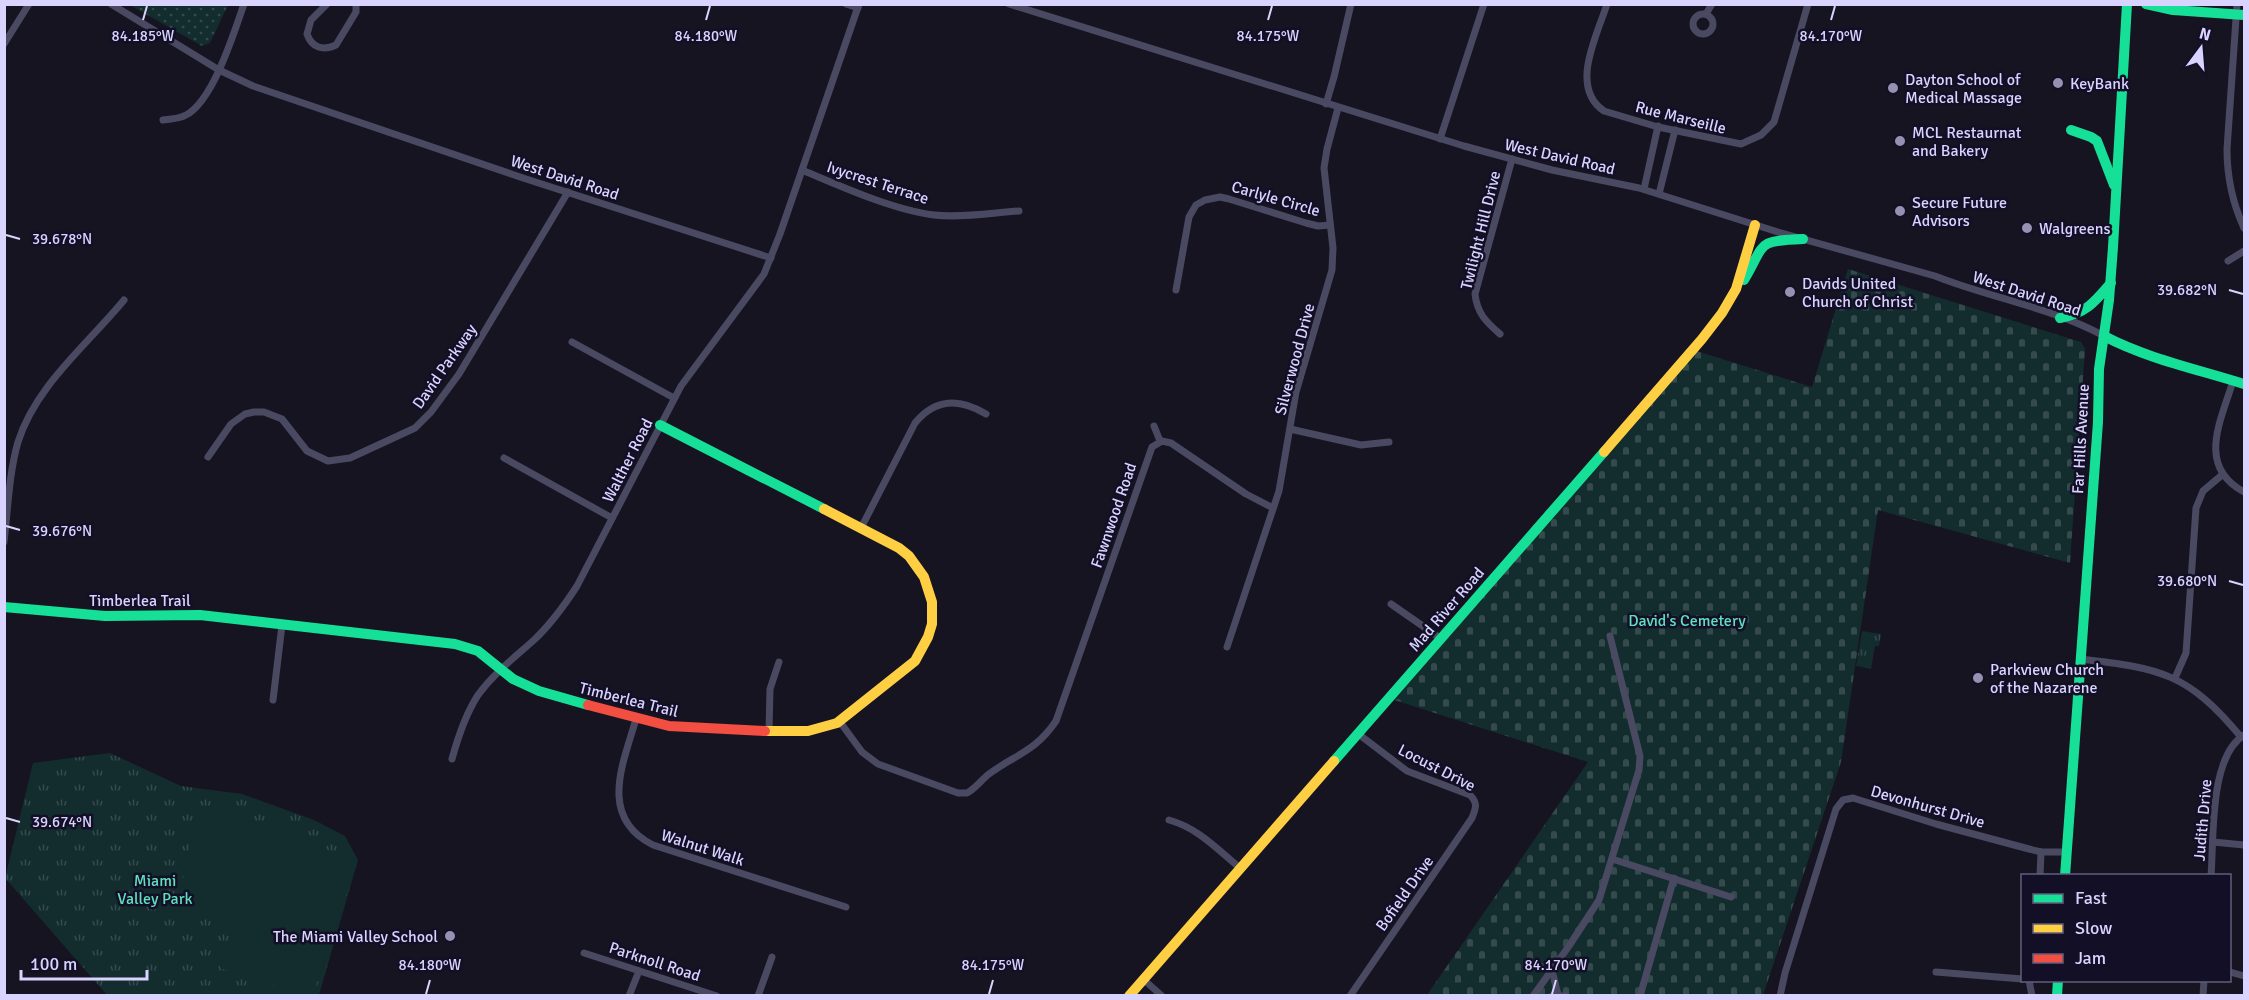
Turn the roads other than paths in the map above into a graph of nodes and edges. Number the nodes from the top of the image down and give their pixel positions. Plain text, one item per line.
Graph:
1 (28, 4) edge
2 (111, 4) edge
3 (244, 4) edge
4 (327, 4) edge
5 (356, 4) edge
6 (846, 4) edge
7 (1009, 4) edge
8 (1351, 4) edge
9 (1484, 4) edge
10 (1607, 4) edge
11 (1712, 4) edge
12 (1808, 4) edge
13 (2127, 4) edge
14 (2146, 4) edge
15 (858, 6) edge
16 (2239, 12) edge
17 (1706, 14) dead end
18 (4, 44) edge
19 (219, 70) junction
20 (1326, 104) junction
21 (1338, 108) junction
22 (163, 120) dead end
23 (1658, 126) junction
24 (1675, 130) junction
25 (2071, 130) dead end
26 (1440, 139) junction
27 (1512, 159) junction
28 (802, 170) junction
29 (1644, 189) junction
30 (2116, 190) junction
31 (568, 192) junction
32 (1659, 195) junction
33 (1018, 211) dead end
34 (1330, 225) junction
35 (1755, 225) junction
36 (2244, 228) edge
37 (1803, 239) junction
38 (2244, 250) edge
39 (771, 258) junction
40 (2228, 261) dead end
41 (2111, 283) junction
42 (1736, 289) junction
43 (1176, 290) dead end
44 (124, 300) dead end
45 (2060, 318) junction
46 (1500, 334) dead end
47 (2103, 336) junction
48 (572, 342) dead end
49 (2233, 381) junction
50 (2244, 384) edge
51 (674, 398) junction
52 (986, 414) dead end
53 (660, 425) junction
54 (1154, 426) dead end
55 (1290, 429) junction
56 (1160, 441) junction
57 (1389, 442) dead end
58 (208, 457) dead end
59 (504, 458) dead end
60 (2222, 475) junction
61 (2244, 492) edge
62 (1274, 508) junction
63 (612, 518) junction
64 (861, 528) junction
65 (4, 542) edge
66 (1390, 604) dead end
67 (4, 607) edge
68 (282, 625) junction
69 (1610, 636) dead end
70 (1440, 638) junction
71 (1227, 647) dead end
72 (2080, 659) junction
73 (779, 662) dead end
74 (501, 669) junction
75 (2175, 678) junction
76 (273, 700) dead end
77 (636, 719) junction
78 (840, 722) junction
79 (769, 731) junction
80 (1357, 733) junction
81 (2243, 736) edge
82 (452, 759) dead end
83 (1476, 803) joint
84 (1169, 820) dead end
85 (2213, 842) junction
86 (2244, 845) edge
87 (2041, 852) junction
88 (2067, 852) junction
89 (1612, 859) junction
90 (1240, 868) junction
91 (2040, 874) edge
92 (2065, 874) edge
93 (2211, 874) edge
94 (1674, 878) junction
95 (1731, 897) dead end
96 (846, 907) dead end
97 (584, 953) dead end
98 (772, 957) dead end
99 (1552, 970) junction
100 (639, 971) junction
101 (1936, 972) dead end
102 (2021, 979) edge
103 (1143, 980) junction
104 (1558, 995) edge
105 (629, 996) edge
106 (717, 996) edge
107 (758, 996) edge
108 (1129, 996) edge
109 (1162, 996) edge
110 (1350, 996) edge
111 (1533, 996) edge
112 (1552, 996) edge
113 (1566, 996) edge
114 (1640, 996) edge
115 (1780, 996) edge

1 - 18 street
2 - 19 street, West David Road
3 - 19 street
4 - 5 street
6 - 15 street
7 - 20 street, West David Road
8 - 20 street
9 - 26 street
10 - 23 street, Rue Marseille
11 - 17 street
12 - 24 street, Rue Marseille
13 - 30 street, Far Hills Avenue
14 - 16 street
15 - 28 street
16 - 36 street
19 - 22 street
19 - 31 street, West David Road
20 - 21 street, West David Road
21 - 26 street, West David Road
21 - 34 street, Silverwood Drive
23 - 24 street, Rue Marseille
23 - 29 street
24 - 32 street
25 - 30 street
26 - 27 street, West David Road
27 - 29 street, West David Road
27 - 46 street, Twilight Hill Drive
28 - 33 street, Ivycrest Terrace
28 - 39 street
29 - 32 street, West David Road
30 - 41 street, Far Hills Avenue
31 - 39 street, West David Road
31 - 58 street, David Parkway
32 - 35 street, West David Road
34 - 43 street, Carlyle Circle
34 - 55 street, Silverwood Drive
35 - 37 street, West David Road
35 - 42 street, Mad River Road
37 - 42 street
37 - 45 street, West David Road
38 - 40 street
39 - 51 street, Walther Road
41 - 45 street
41 - 47 street, Far Hills Avenue
42 - 70 street, Mad River Road
44 - 65 street
45 - 47 street, West David Road
47 - 49 street
47 - 72 street, Far Hills Avenue
48 - 51 street
49 - 50 street
49 - 60 street
51 - 53 street, Walther Road
52 - 64 street
53 - 63 street, Walther Road
53 - 64 street, Timberlea Trail
54 - 56 street
55 - 57 street
55 - 62 street, Silverwood Drive
56 - 62 street
56 - 78 street, Fawnwood Road
59 - 63 street
60 - 61 street
60 - 75 street
62 - 71 street, Silverwood Drive
63 - 74 street, Walther Road
64 - 78 street, Timberlea Trail
66 - 70 street
67 - 68 street, Timberlea Trail
68 - 74 street, Timberlea Trail
68 - 76 street
69 - 89 street
70 - 80 street, Mad River Road
72 - 75 street
72 - 88 street, Far Hills Avenue
73 - 79 street
74 - 77 street, Timberlea Trail
74 - 82 street, Walther Road
75 - 81 street
77 - 79 street, Timberlea Trail
77 - 96 street, Walnut Walk
78 - 79 street, Timberlea Trail
80 - 83 street, Locust Drive
80 - 90 street, Mad River Road
81 - 85 street, Judith Drive
83 - 110 street, Bofield Drive
84 - 90 street
85 - 86 street
85 - 93 street, Judith Drive
87 - 88 street, Devonhurst Drive
87 - 91 street
87 - 115 street, Devonhurst Drive
88 - 92 street, Far Hills Avenue
89 - 94 street
89 - 99 street
90 - 103 street, Mad River Road
94 - 95 street
94 - 114 street
97 - 100 street, Parknoll Road
98 - 107 street
99 - 104 street
99 - 111 street
100 - 105 street
100 - 106 street, Parknoll Road
101 - 102 street
103 - 108 street, Mad River Road
103 - 109 street
104 - 112 street
104 - 113 street

